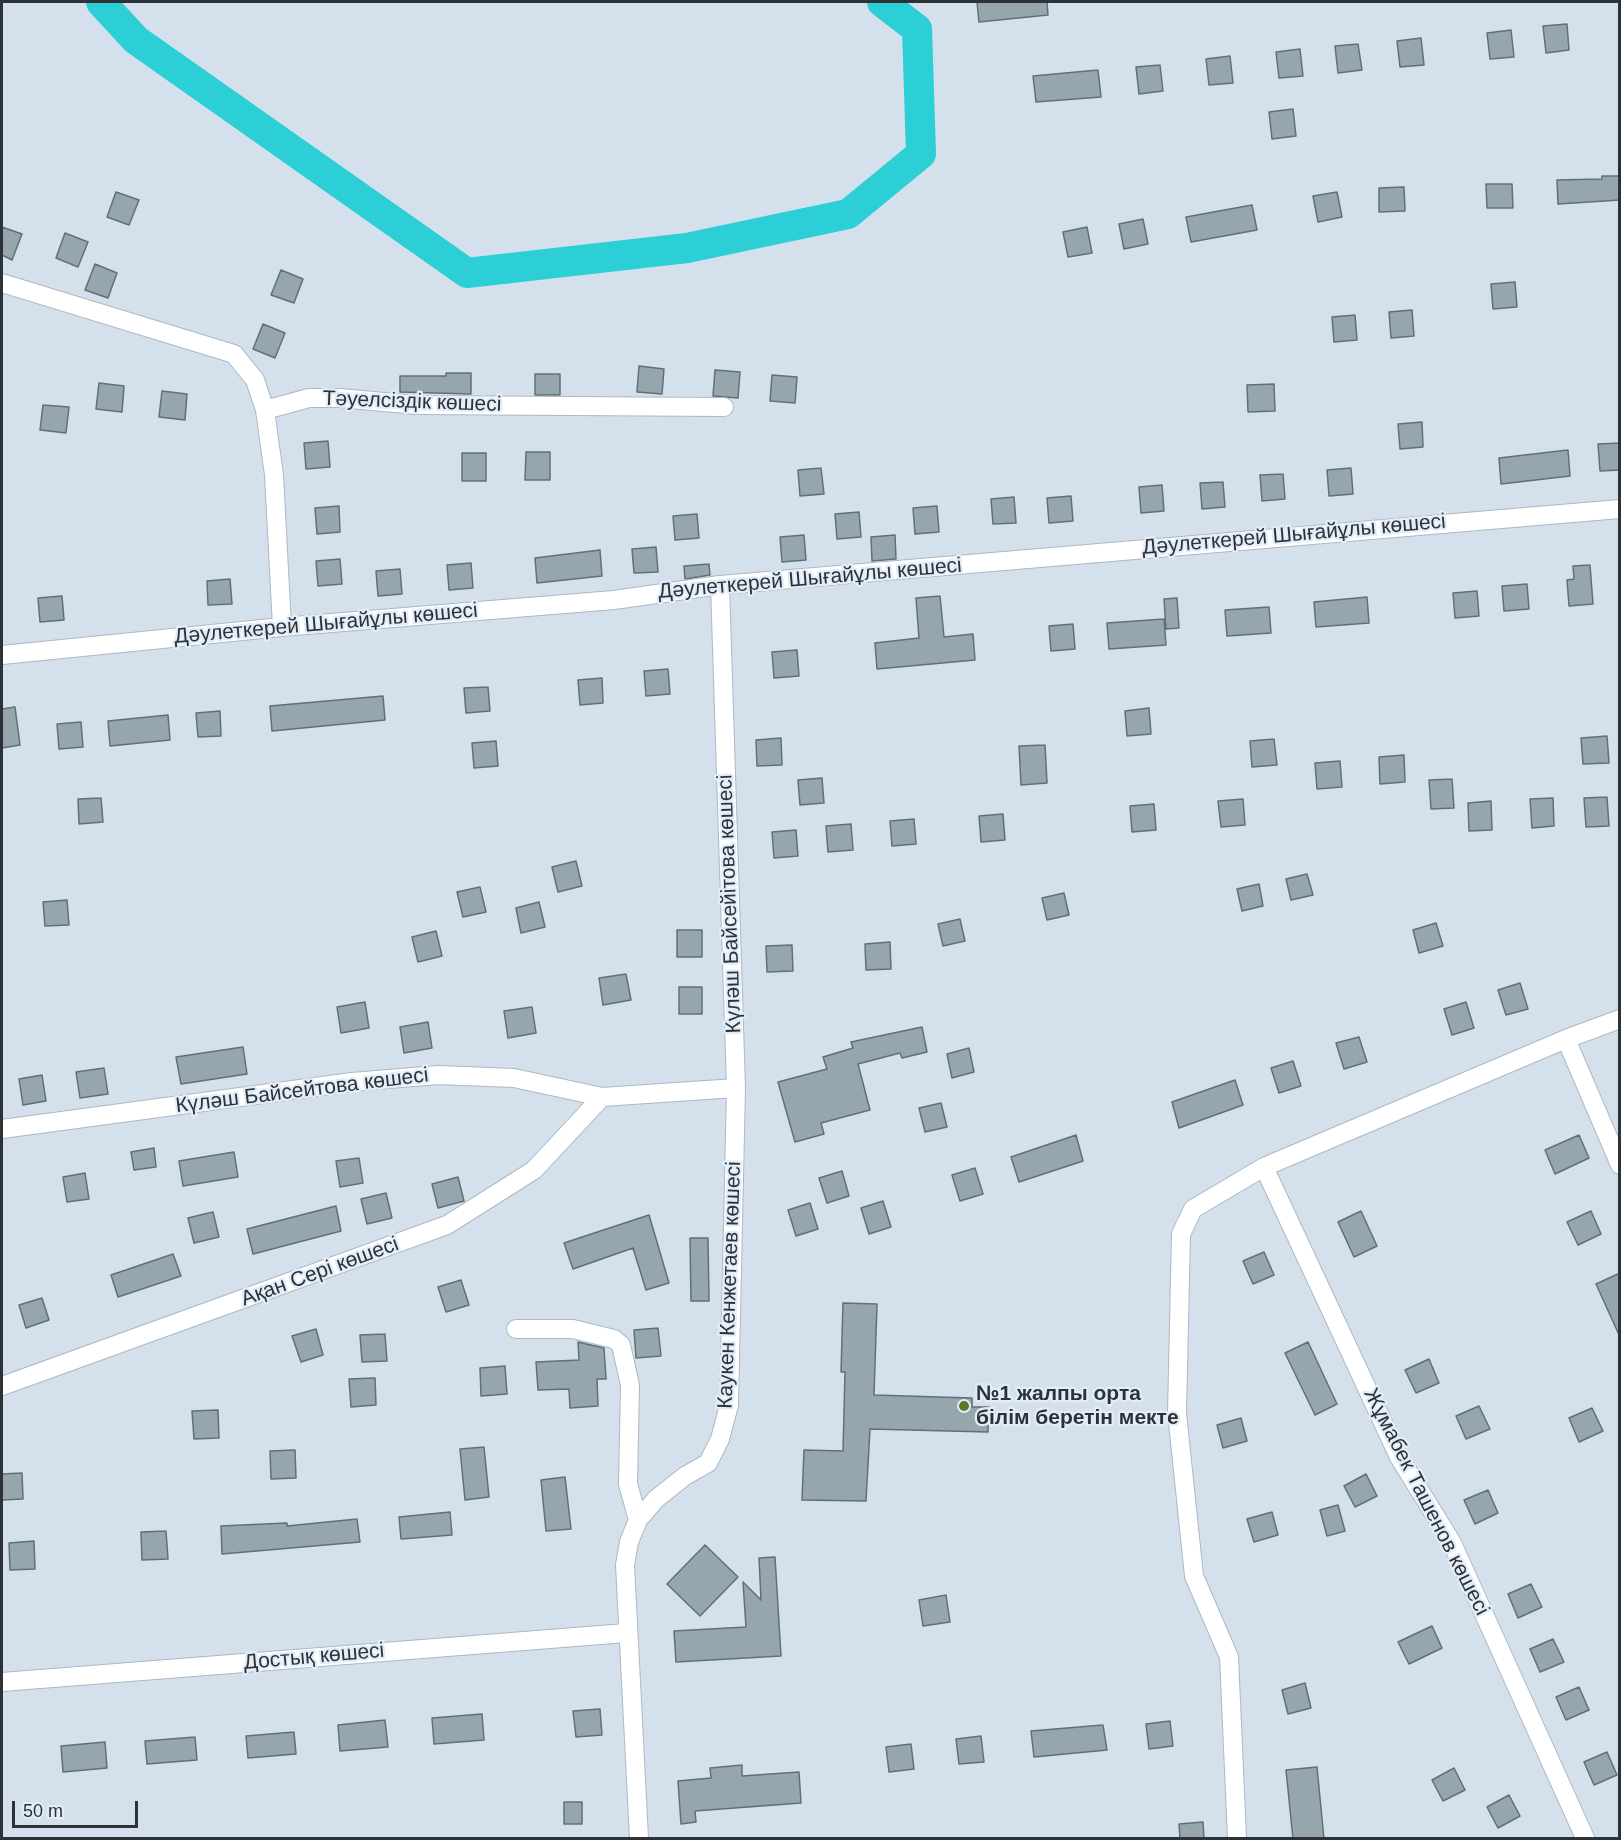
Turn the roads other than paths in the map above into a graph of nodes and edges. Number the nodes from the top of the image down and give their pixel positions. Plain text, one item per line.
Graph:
1 (2, 284) edge
2 (724, 407) dead end
3 (265, 410) junction
4 (1620, 509) edge
5 (720, 585) junction
6 (282, 627) junction
7 (2, 655) edge
8 (1620, 1019) edge
9 (1566, 1039) junction
10 (736, 1088) junction
11 (602, 1097) junction
12 (2, 1129) edge
13 (1620, 1165) edge
14 (1264, 1167) junction
15 (516, 1329) dead end
16 (2, 1386) edge
17 (638, 1520) junction
18 (626, 1633) junction
19 (2, 1682) edge
20 (639, 1839) edge
21 (1237, 1839) edge
22 (1585, 1839) edge

1 - 3 street
2 - 3 street, Тәуелсіздік көшесі
3 - 6 street
4 - 5 street, Дәулеткерей Шығайұлы көшесі
5 - 6 street, Дәулеткерей Шығайұлы көшесі
5 - 10 street, Күләш Байсейітова көшесі
6 - 7 street, Дәулеткерей Шығайұлы көшесі
8 - 9 street
9 - 13 street
9 - 14 street
10 - 11 street
10 - 17 street, Каукен Кенжетаев көшесі
11 - 12 street, Күләш Байсейтова көшесі
11 - 16 street, Ақан Сері көшесі
14 - 21 street
14 - 22 street, Жұмабек Ташенов көшесі
15 - 17 street
17 - 18 street, Каукен Кенжетаев көшесі
18 - 19 street, Достық көшесі
18 - 20 street, Каукен Кенжетаев көшесі

